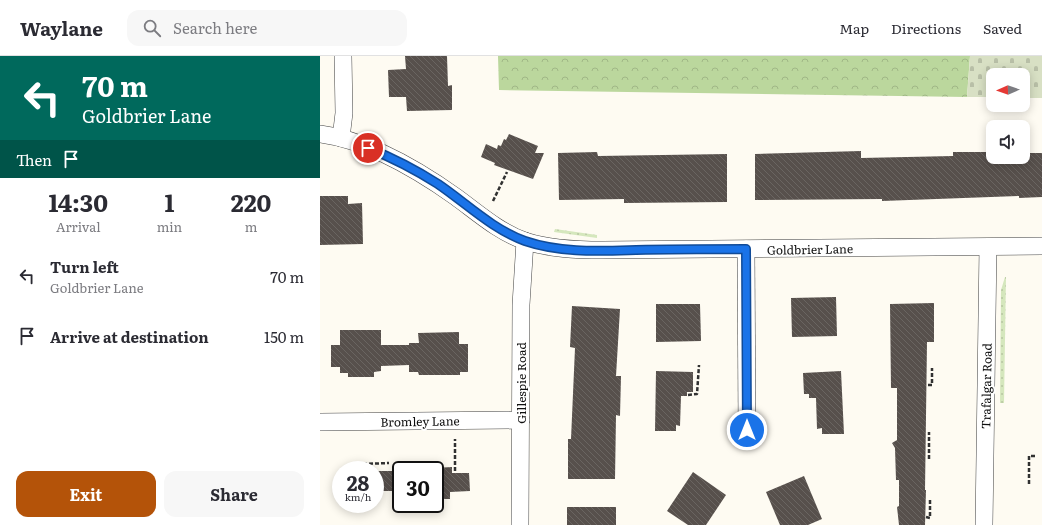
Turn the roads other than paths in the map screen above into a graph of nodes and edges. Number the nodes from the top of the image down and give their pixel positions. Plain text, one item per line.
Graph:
1 (343, 56) edge
2 (320, 134) edge
3 (341, 138) junction
4 (525, 241) junction
5 (1042, 246) edge
6 (988, 247) junction
7 (746, 249) junction
8 (521, 420) junction
9 (320, 422) edge
10 (747, 430) dead end
11 (520, 525) edge
12 (984, 525) edge

1 - 3 street
2 - 3 street, Goldbrier Lane
3 - 4 street, Goldbrier Lane
4 - 7 street, Goldbrier Lane
4 - 8 street, Gillespie Road
5 - 6 street, Goldbrier Lane
6 - 7 street, Goldbrier Lane
6 - 12 street, Trafalgar Road
7 - 10 street
8 - 9 street, Bromley Lane
8 - 11 street, Gillespie Road

